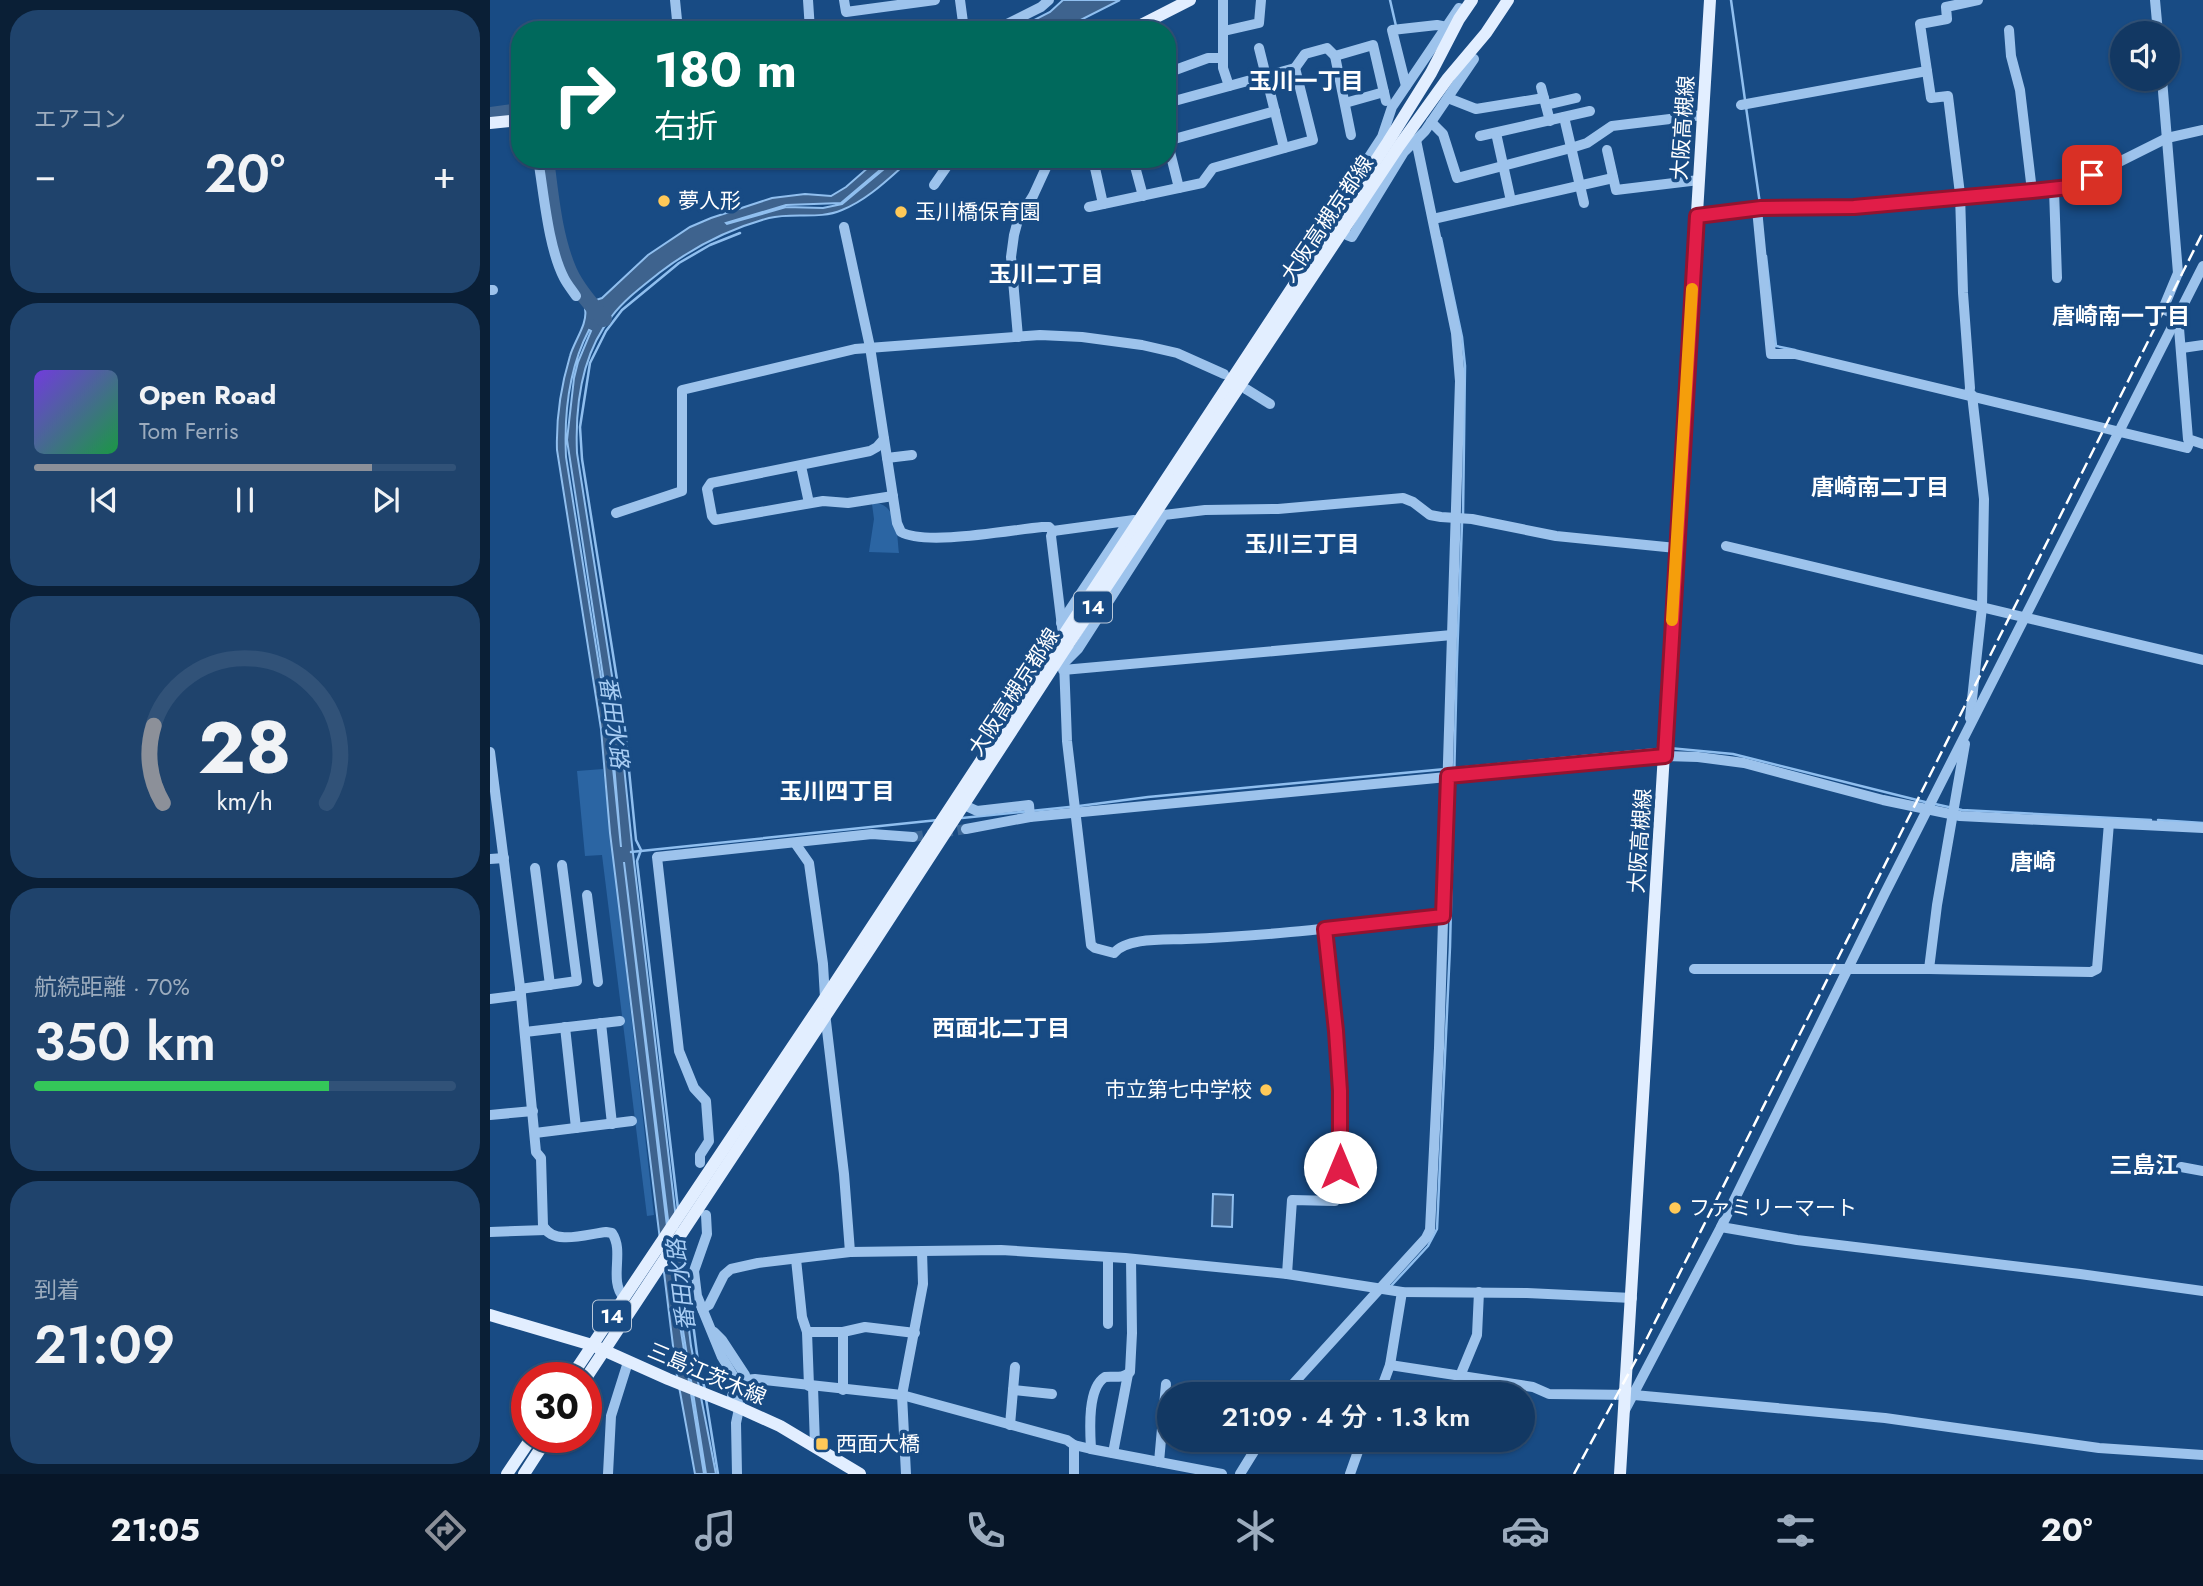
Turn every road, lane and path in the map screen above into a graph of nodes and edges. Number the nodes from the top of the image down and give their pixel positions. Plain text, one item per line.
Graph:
1 (675, 0) edge
2 (808, 0) edge
3 (844, 0) edge
4 (935, 0) edge
5 (960, 0) edge
6 (1049, 0) edge
7 (1190, 0) edge
8 (1223, 0) edge
9 (1261, 0) edge
10 (1470, 0) edge
11 (1508, 0) edge
12 (1710, 0) edge
13 (1978, 0) edge
14 (2155, 0) edge
15 (922, 1) edge
16 (677, 21) edge
17 (809, 21) edge
18 (963, 21) edge
19 (1013, 21) edge
20 (1149, 21) edge
21 (2157, 21) edge
22 (1447, 27) junction
23 (1224, 30) junction
24 (2009, 30) dead end
25 (1259, 48) dead end
26 (1335, 56) junction
27 (1223, 58) junction
28 (1474, 59) dead end
29 (1295, 68) junction
30 (1176, 70) edge
31 (1927, 71) junction
32 (1266, 75) junction
33 (1229, 86) junction
34 (1406, 86) junction
35 (1541, 87) dead end
36 (2163, 91) edge
37 (1448, 98) junction
38 (1576, 98) dead end
39 (1176, 101) edge
40 (1545, 102) junction
41 (1345, 103) junction
42 (1741, 105) dead end
43 (1275, 111) junction
44 (1590, 111) dead end
45 (1703, 115) junction
46 (1564, 117) junction
47 (511, 121) edge
48 (1549, 121) junction
49 (1431, 122) junction
50 (490, 123) edge
51 (2203, 130) edge
52 (1496, 133) junction
53 (1351, 135) dead end
54 (1480, 136) dead end
55 (1176, 138) edge
56 (2167, 138) junction
57 (1416, 140) junction
58 (1284, 148) junction
59 (1572, 148) junction
60 (1607, 150) dead end
61 (1503, 164) junction
62 (540, 168) edge
63 (946, 168) edge
64 (1046, 168) edge
65 (1095, 168) edge
66 (1135, 168) edge
67 (1174, 168) edge
68 (1613, 178) junction
69 (1699, 180) junction
70 (934, 185) dead end
71 (1580, 185) junction
72 (1179, 188) junction
73 (2054, 189) junction
74 (2032, 191) junction
75 (1143, 196) junction
76 (1961, 196) junction
77 (1511, 201) junction
78 (1584, 203) dead end
79 (1103, 204) junction
80 (1089, 207) dead end
81 (1757, 209) junction
82 (1697, 216) junction
83 (1433, 219) junction
84 (1329, 225) dead end
85 (844, 228) dead end
86 (1347, 235) dead end
87 (2203, 266) edge
88 (2057, 278) dead end
89 (576, 296) dead end
90 (2178, 316) junction
91 (1018, 337) junction
92 (2203, 345) edge
93 (870, 347) junction
94 (2182, 348) junction
95 (1224, 374) dead end
96 (1246, 388) dead end
97 (1970, 395) junction
98 (1270, 404) dead end
99 (2119, 431) junction
100 (884, 439) junction
101 (2190, 441) junction
102 (2203, 444) edge
103 (912, 455) dead end
104 (887, 458) junction
105 (801, 466) junction
106 (893, 496) junction
107 (809, 503) junction
108 (616, 513) dead end
109 (1456, 519) junction
110 (1053, 531) junction
111 (1726, 546) dead end
112 (1676, 548) junction
113 (1982, 607) junction
114 (2025, 617) junction
115 (1062, 629) junction
116 (1452, 635) junction
117 (2203, 660) edge
118 (1063, 662) junction
119 (1967, 731) junction
120 (490, 752) edge
121 (1665, 756) junction
122 (1448, 776) junction
123 (964, 805) junction
124 (1927, 809) junction
125 (1075, 813) junction
126 (1952, 814) junction
127 (1030, 817) junction
128 (2109, 823) junction
129 (2203, 828) edge
130 (966, 829) tunnel mouth
131 (913, 837) tunnel mouth
132 (795, 843) junction
133 (503, 858) junction
134 (490, 859) edge
135 (562, 865) dead end
136 (535, 868) dead end
137 (587, 895) dead end
138 (1443, 916) junction
139 (1325, 929) junction
140 (595, 963) junction
141 (575, 965) junction
142 (1694, 969) dead end
143 (1929, 969) junction
144 (1846, 970) junction
145 (597, 982) dead end
146 (550, 985) junction
147 (521, 992) junction
148 (825, 998) junction
149 (490, 999) edge
150 (825, 1017) junction
151 (620, 1021) dead end
152 (601, 1023) junction
153 (565, 1027) junction
154 (525, 1032) junction
155 (533, 1111) junction
156 (490, 1115) edge
157 (632, 1121) dead end
158 (612, 1124) junction
159 (576, 1128) junction
160 (535, 1133) junction
161 (700, 1163) dead end
162 (2181, 1167) dead end
163 (2203, 1171) edge
164 (706, 1215) dead end
165 (1721, 1227) junction
166 (546, 1230) junction
167 (490, 1232) edge
168 (922, 1251) junction
169 (850, 1252) junction
170 (1108, 1257) junction
171 (796, 1259) junction
172 (1131, 1259) junction
173 (1287, 1274) junction
174 (1378, 1289) junction
175 (2203, 1291) edge
176 (1402, 1292) junction
177 (1479, 1292) junction
178 (624, 1298) junction
179 (1632, 1298) junction
180 (702, 1309) junction
181 (490, 1315) edge
182 (1108, 1324) dead end
183 (710, 1330) junction
184 (807, 1332) junction
185 (843, 1332) junction
186 (915, 1333) junction
187 (598, 1348) junction
188 (585, 1362) edge
189 (592, 1362) edge
190 (628, 1362) junction
191 (1390, 1365) junction
192 (1015, 1367) dead end
193 (1128, 1374) junction
194 (1460, 1376) junction
195 (746, 1380) junction
196 (1295, 1382) edge
197 (1384, 1382) edge
198 (811, 1386) junction
199 (843, 1390) junction
200 (1013, 1390) junction
201 (1052, 1394) dead end
202 (902, 1395) junction
203 (1629, 1395) junction
204 (735, 1406) junction
205 (1010, 1425) junction
206 (815, 1445) junction
207 (1073, 1445) junction
208 (1091, 1449) junction
209 (1254, 1452) edge
210 (1358, 1452) edge
211 (521, 1453) edge
212 (538, 1453) edge
213 (1113, 1453) junction
214 (2203, 1455) edge
215 (1163, 1467) edge
216 (507, 1474) edge
217 (524, 1474) edge
218 (608, 1474) edge
219 (737, 1474) edge
220 (860, 1474) edge
221 (906, 1474) edge
222 (1073, 1474) edge
223 (1222, 1474) edge
224 (1241, 1474) edge
225 (1350, 1474) edge
226 (1620, 1474) edge

1 - 16 street
2 - 17 street
3 - 15 street
4 - 15 street
5 - 18 street
6 - 19 street
7 - 20 main road
8 - 23 street
9 - 23 street
10 - 22 street
10 - 115 main road, 大阪高槻京都線 / 14
11 - 118 main road, 大阪高槻京都線 / 14
12 - 45 main road, 大阪高槻線
13 - 31 street
14 - 21 street
22 - 34 street
22 - 34 street
23 - 27 street
24 - 74 street
25 - 32 street
26 - 29 street
26 - 41 street
26 - 41 street
27 - 30 street
27 - 33 street
28 - 37 street
29 - 32 street
29 - 58 street
31 - 42 street
31 - 76 street
32 - 33 street
32 - 43 street
33 - 39 street
34 - 84 street
35 - 40 street
36 - 56 street
37 - 40 street
37 - 49 street
38 - 40 street
40 - 48 street
41 - 53 street
43 - 55 street
43 - 58 street
44 - 46 street
45 - 59 street
45 - 69 main road, 大阪高槻線
46 - 48 street
46 - 59 street
47 - 50 main road
48 - 52 street
49 - 57 street
49 - 61 street
51 - 56 street
52 - 54 street
52 - 61 street
56 - 73 street
56 - 90 street
57 - 83 street
57 - 86 street
58 - 72 street
59 - 61 street
59 - 71 street
60 - 68 street
61 - 77 street
62 - 89 street
63 - 70 street
64 - 91 street
65 - 79 street
66 - 75 street
67 - 72 street
68 - 69 street
68 - 71 street
69 - 82 main road, 大阪高槻線
71 - 77 street
71 - 78 street
72 - 75 street
73 - 74 street
73 - 88 street
74 - 76 street
75 - 79 street
76 - 81 street
76 - 97 street
77 - 83 street
79 - 80 street
81 - 82 street
81 - 97 street
82 - 112 main road, 大阪高槻線
83 - 109 street
85 - 93 street
87 - 90 street
90 - 94 street
90 - 99 street
91 - 93 street
91 - 95 street
92 - 94 street
93 - 100 street
93 - 108 street
94 - 101 street
96 - 98 street
97 - 99 street
97 - 113 street
99 - 101 street
99 - 114 street
100 - 104 street
100 - 105 street
101 - 102 street
103 - 104 street
104 - 106 street
105 - 107 street
105 - 107 street
106 - 107 street
106 - 110 street
109 - 112 street
109 - 116 street
109 - 118 street
110 - 115 street
110 - 115 street
111 - 113 street
112 - 121 main road, 大阪高槻線
113 - 114 street
113 - 119 street
114 - 117 street
114 - 119 street
115 - 118 street
115 - 148 main road, 大阪高槻京都線 / 14
116 - 118 street
116 - 122 street
118 - 123 main road, 大阪高槻京都線 / 14
118 - 125 street
119 - 124 street
119 - 126 street
120 - 133 street
121 - 122 street
121 - 124 street
121 - 179 main road, 大阪高槻線
122 - 125 street
122 - 138 street
123 - 127 street
123 - 150 main road, 大阪高槻京都線 / 14
124 - 126 street
124 - 144 street
125 - 127 street
125 - 139 street
126 - 128 street
126 - 143 street
127 - 130 street
128 - 129 street
128 - 143 street
131 - 132 street
132 - 148 street
132 - 161 street
133 - 134 street
133 - 147 street
135 - 141 street
136 - 146 street
137 - 140 street
138 - 139 street
138 - 174 street
139 - 173 street
140 - 141 street
140 - 145 street
141 - 146 street
142 - 144 street
143 - 144 street
144 - 165 street
146 - 147 street
147 - 149 street
147 - 154 street
148 - 150 street
148 - 178 main road, 大阪高槻京都線 / 14
150 - 169 street
150 - 187 main road, 大阪高槻京都線 / 14
151 - 152 street
152 - 153 street
152 - 158 street
153 - 154 street
153 - 159 street
154 - 155 street
155 - 156 street
155 - 160 street
157 - 158 street
158 - 159 street
159 - 160 street
160 - 166 street
162 - 163 street
164 - 180 street
165 - 175 street
165 - 203 street
166 - 167 street
166 - 178 street
168 - 169 street
168 - 170 street
168 - 186 street
169 - 171 street
170 - 172 street
170 - 182 street
171 - 180 street
171 - 184 street
172 - 173 street
172 - 193 street
173 - 174 street
174 - 176 street
174 - 196 street
176 - 177 street
176 - 191 street
177 - 179 street
177 - 194 street
178 - 187 main road, 大阪高槻京都線 / 14
179 - 203 main road, 大阪高槻線
180 - 183 street
181 - 187 main road, 三島江茨木線
183 - 195 street
183 - 204 street
184 - 185 street
184 - 198 street
185 - 186 street
185 - 199 street
186 - 202 street
187 - 188 main road, 大阪高槻京都線 / 14
187 - 189 main road, 大阪高槻京都線 / 14
187 - 190 main road, 三島江茨木線
190 - 204 main road, 三島江茨木線
190 - 218 street
191 - 194 street
191 - 197 street
192 - 200 street
193 - 208 street
193 - 213 street
194 - 203 street
195 - 198 street
195 - 204 street
198 - 199 street
198 - 206 street
199 - 202 street
200 - 201 street
200 - 205 street
202 - 205 street
202 - 221 street
203 - 214 street
203 - 226 main road, 大阪高槻線
204 - 206 main road, 三島江茨木線
204 - 219 street
205 - 207 street
206 - 220 main road, 三島江茨木線
207 - 208 street
207 - 222 street
208 - 213 street
209 - 224 street
210 - 225 street
211 - 216 main road
212 - 217 main road
213 - 215 street
215 - 223 street

